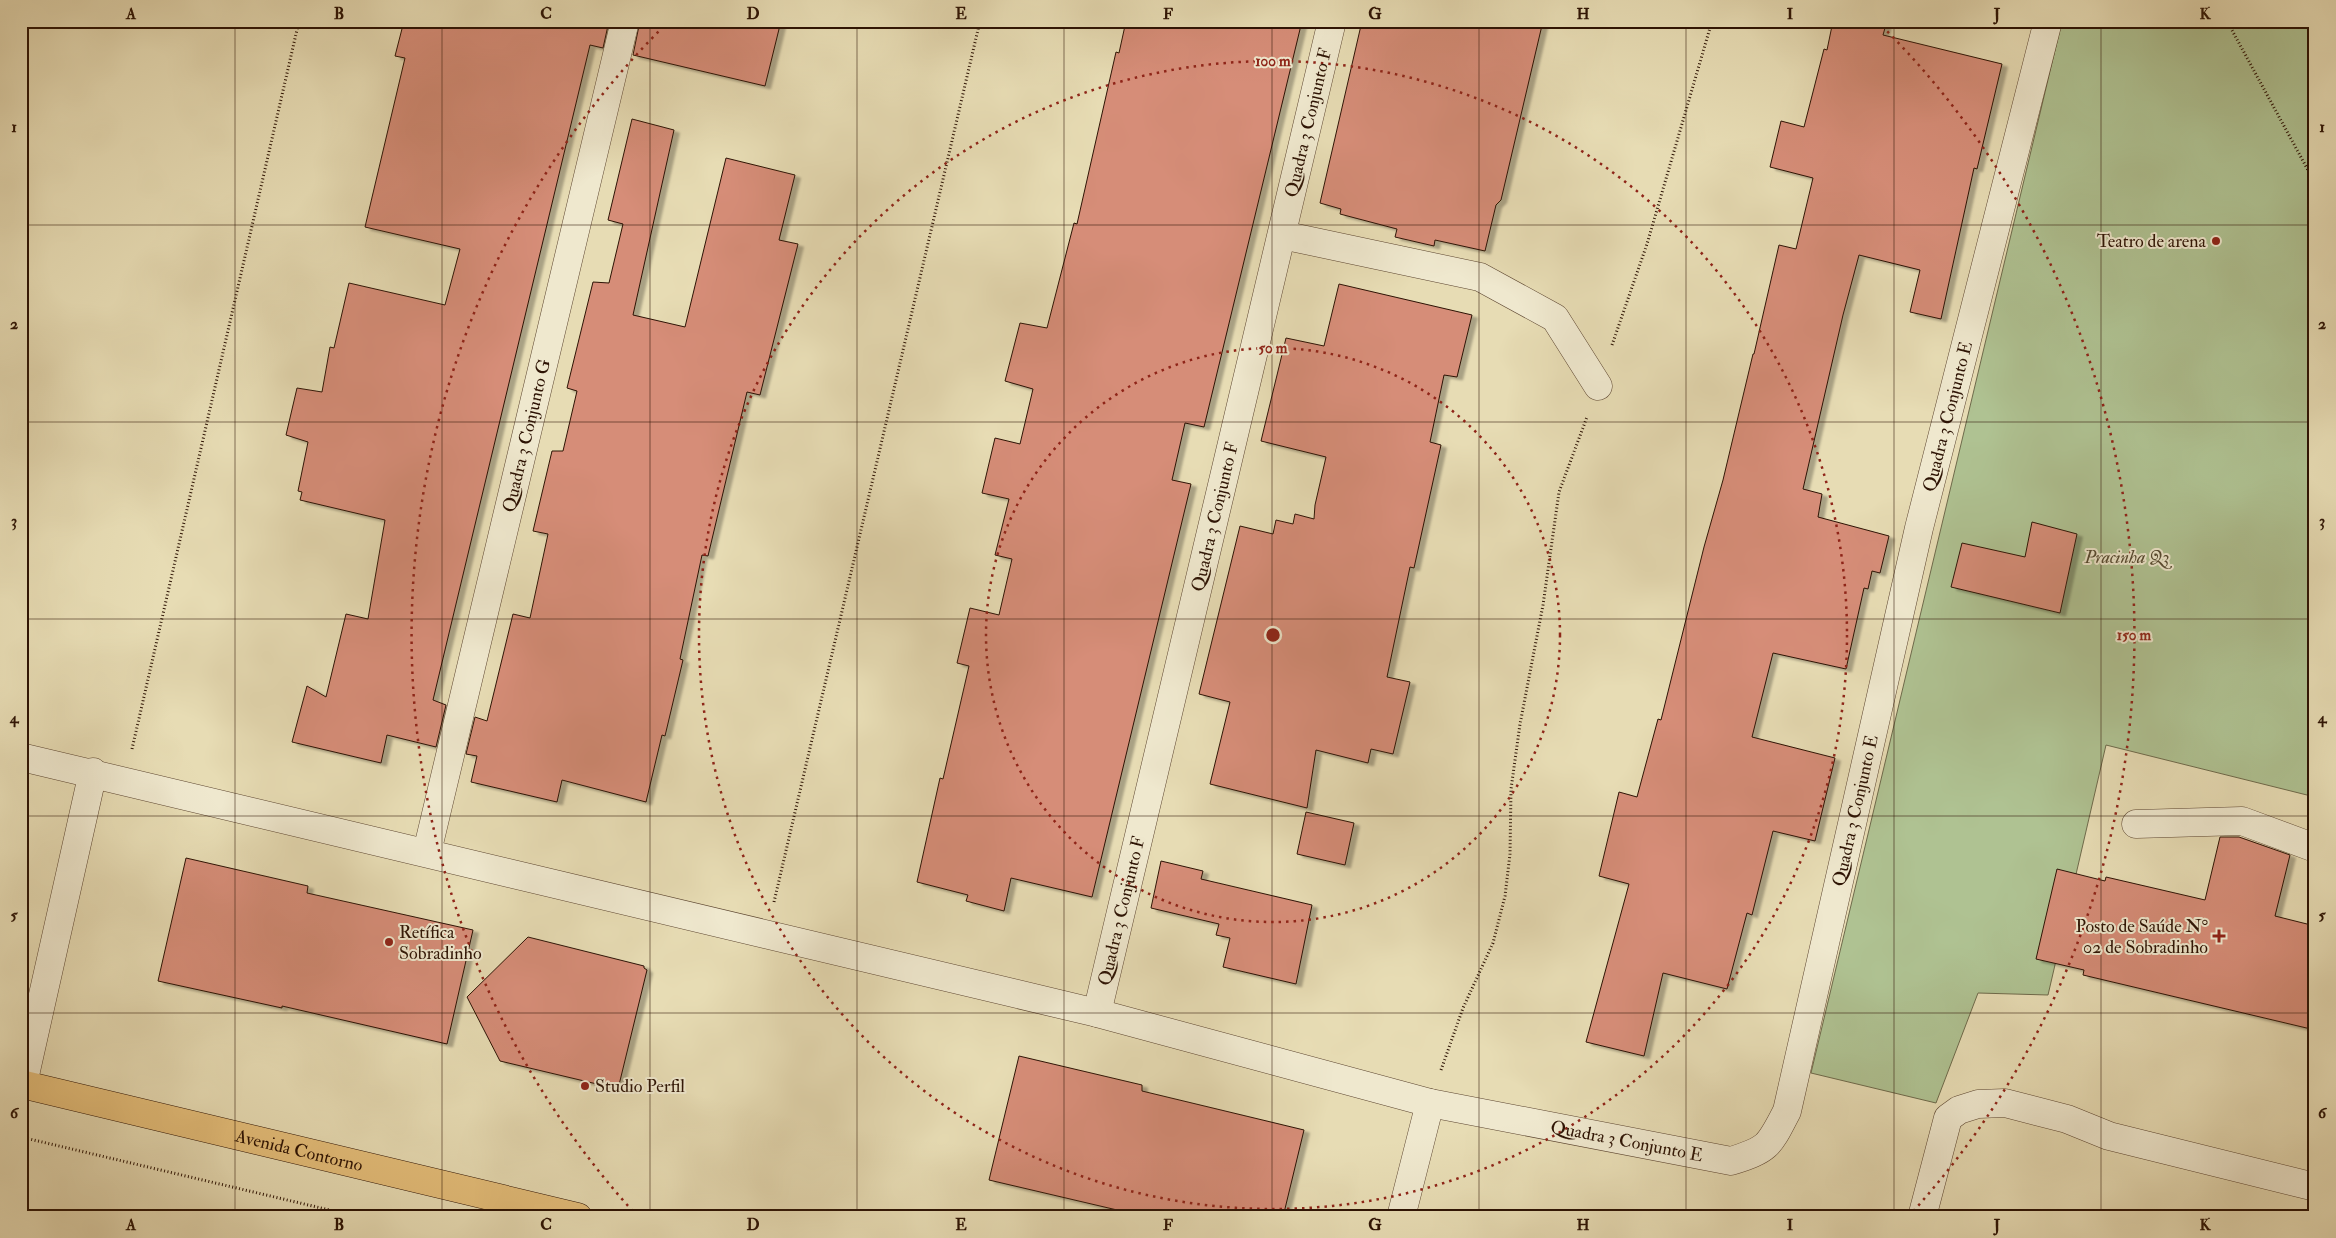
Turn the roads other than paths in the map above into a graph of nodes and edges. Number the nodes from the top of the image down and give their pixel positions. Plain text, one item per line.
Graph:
1 (625, 21) edge
2 (1332, 21) edge
3 (2048, 21) edge
4 (1282, 235) junction
5 (1598, 386) road end
6 (21, 756) edge
7 (93, 772) junction
8 (2136, 824) dead end
9 (2315, 848) edge
10 (427, 852) junction
11 (1097, 1012) junction
12 (22, 1084) edge
13 (1430, 1103) junction
14 (2315, 1187) edge
15 (578, 1217) edge
16 (1402, 1217) edge
17 (1922, 1217) edge

1 - 10 street, Quadra 3 Conjunto G
2 - 4 street, Quadra 3 Conjunto F
3 - 13 street, Quadra 3 Conjunto E
4 - 5 street
4 - 11 street, Quadra 3 Conjunto F
6 - 7 street, Quadra 3 Conjunto E
7 - 10 street, Quadra 3 Conjunto E
7 - 12 street
8 - 9 street
10 - 11 street, Quadra 3 Conjunto E
11 - 13 street, Quadra 3 Conjunto E
12 - 15 main road, Avenida Contorno
13 - 16 street
14 - 17 street

